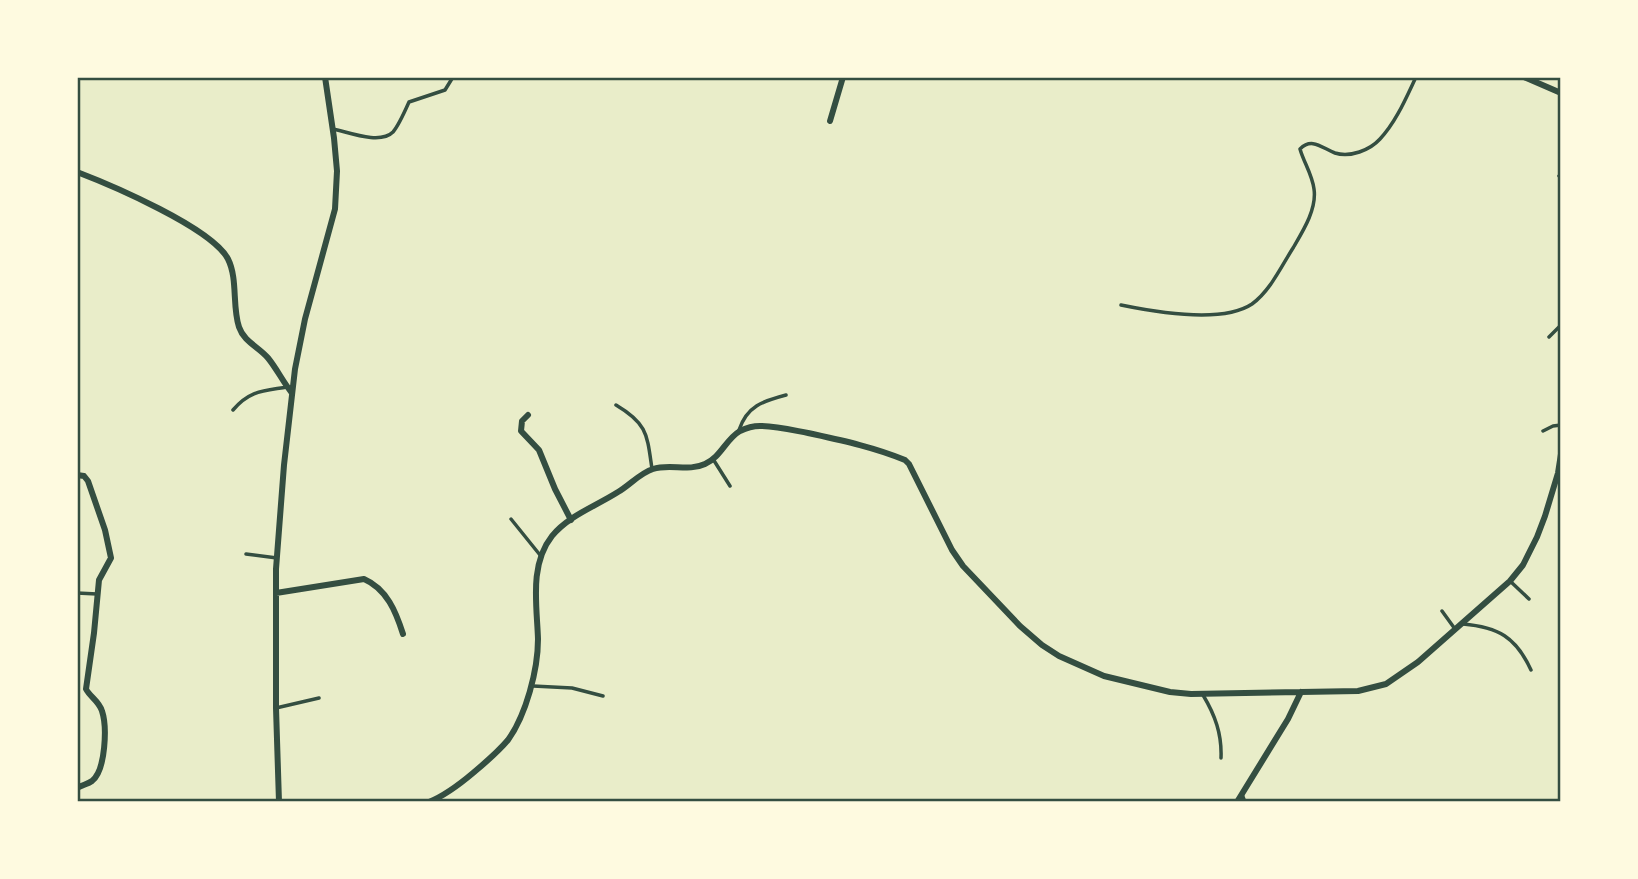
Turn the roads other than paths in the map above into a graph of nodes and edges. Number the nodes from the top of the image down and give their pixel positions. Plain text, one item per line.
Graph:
1 (325, 77) edge
2 (453, 77) edge
3 (843, 77) edge
4 (1416, 77) edge
5 (1524, 77) edge
6 (1534, 79) edge
7 (1561, 93) edge
8 (830, 121) dead end
9 (333, 129) junction
10 (77, 172) edge
11 (1121, 305) dead end
12 (1561, 325) edge
13 (1549, 337) dead end
14 (290, 390) junction
15 (786, 395) dead end
16 (617, 405) dead end
17 (233, 410) dead end
18 (528, 415) dead end
19 (1561, 425) edge
20 (1543, 431) dead end
21 (739, 432) junction
22 (1561, 454) edge
23 (713, 459) junction
24 (652, 469) junction
25 (77, 475) edge
26 (730, 486) dead end
27 (511, 519) dead end
28 (572, 520) junction
29 (246, 554) dead end
30 (541, 556) junction
31 (276, 558) junction
32 (1510, 581) junction
33 (77, 593) edge
34 (276, 593) junction
35 (99, 594) junction
36 (1529, 599) dead end
37 (1442, 611) dead end
38 (1457, 626) junction
39 (403, 634) dead end
40 (1531, 670) dead end
41 (531, 685) junction
42 (1301, 692) junction
43 (1201, 694) junction
44 (603, 695) dead end
45 (319, 698) dead end
46 (276, 708) junction
47 (1220, 758) dead end
48 (77, 788) edge
49 (1242, 794) junction
50 (279, 802) edge
51 (429, 802) edge
52 (1237, 802) edge
53 (1245, 802) edge

1 - 9 street
2 - 9 lane
3 - 8 street
4 - 11 lane
5 - 6 street
6 - 7 street
9 - 14 street
10 - 14 street
12 - 13 lane
14 - 17 lane
14 - 31 street
15 - 21 lane
16 - 24 lane
18 - 28 street
19 - 20 lane
21 - 23 street
21 - 43 street
22 - 32 street
23 - 24 street
23 - 26 lane
24 - 28 street
25 - 35 street
27 - 30 lane
28 - 30 street
29 - 31 lane
30 - 41 street
31 - 34 street
32 - 36 lane
32 - 38 street
33 - 35 lane
34 - 39 street
34 - 46 street
35 - 48 street
37 - 38 lane
38 - 40 lane
38 - 42 street
41 - 44 lane
41 - 51 street
42 - 43 street
42 - 49 street
43 - 47 lane
45 - 46 lane
46 - 50 street
49 - 52 street
49 - 53 lane

